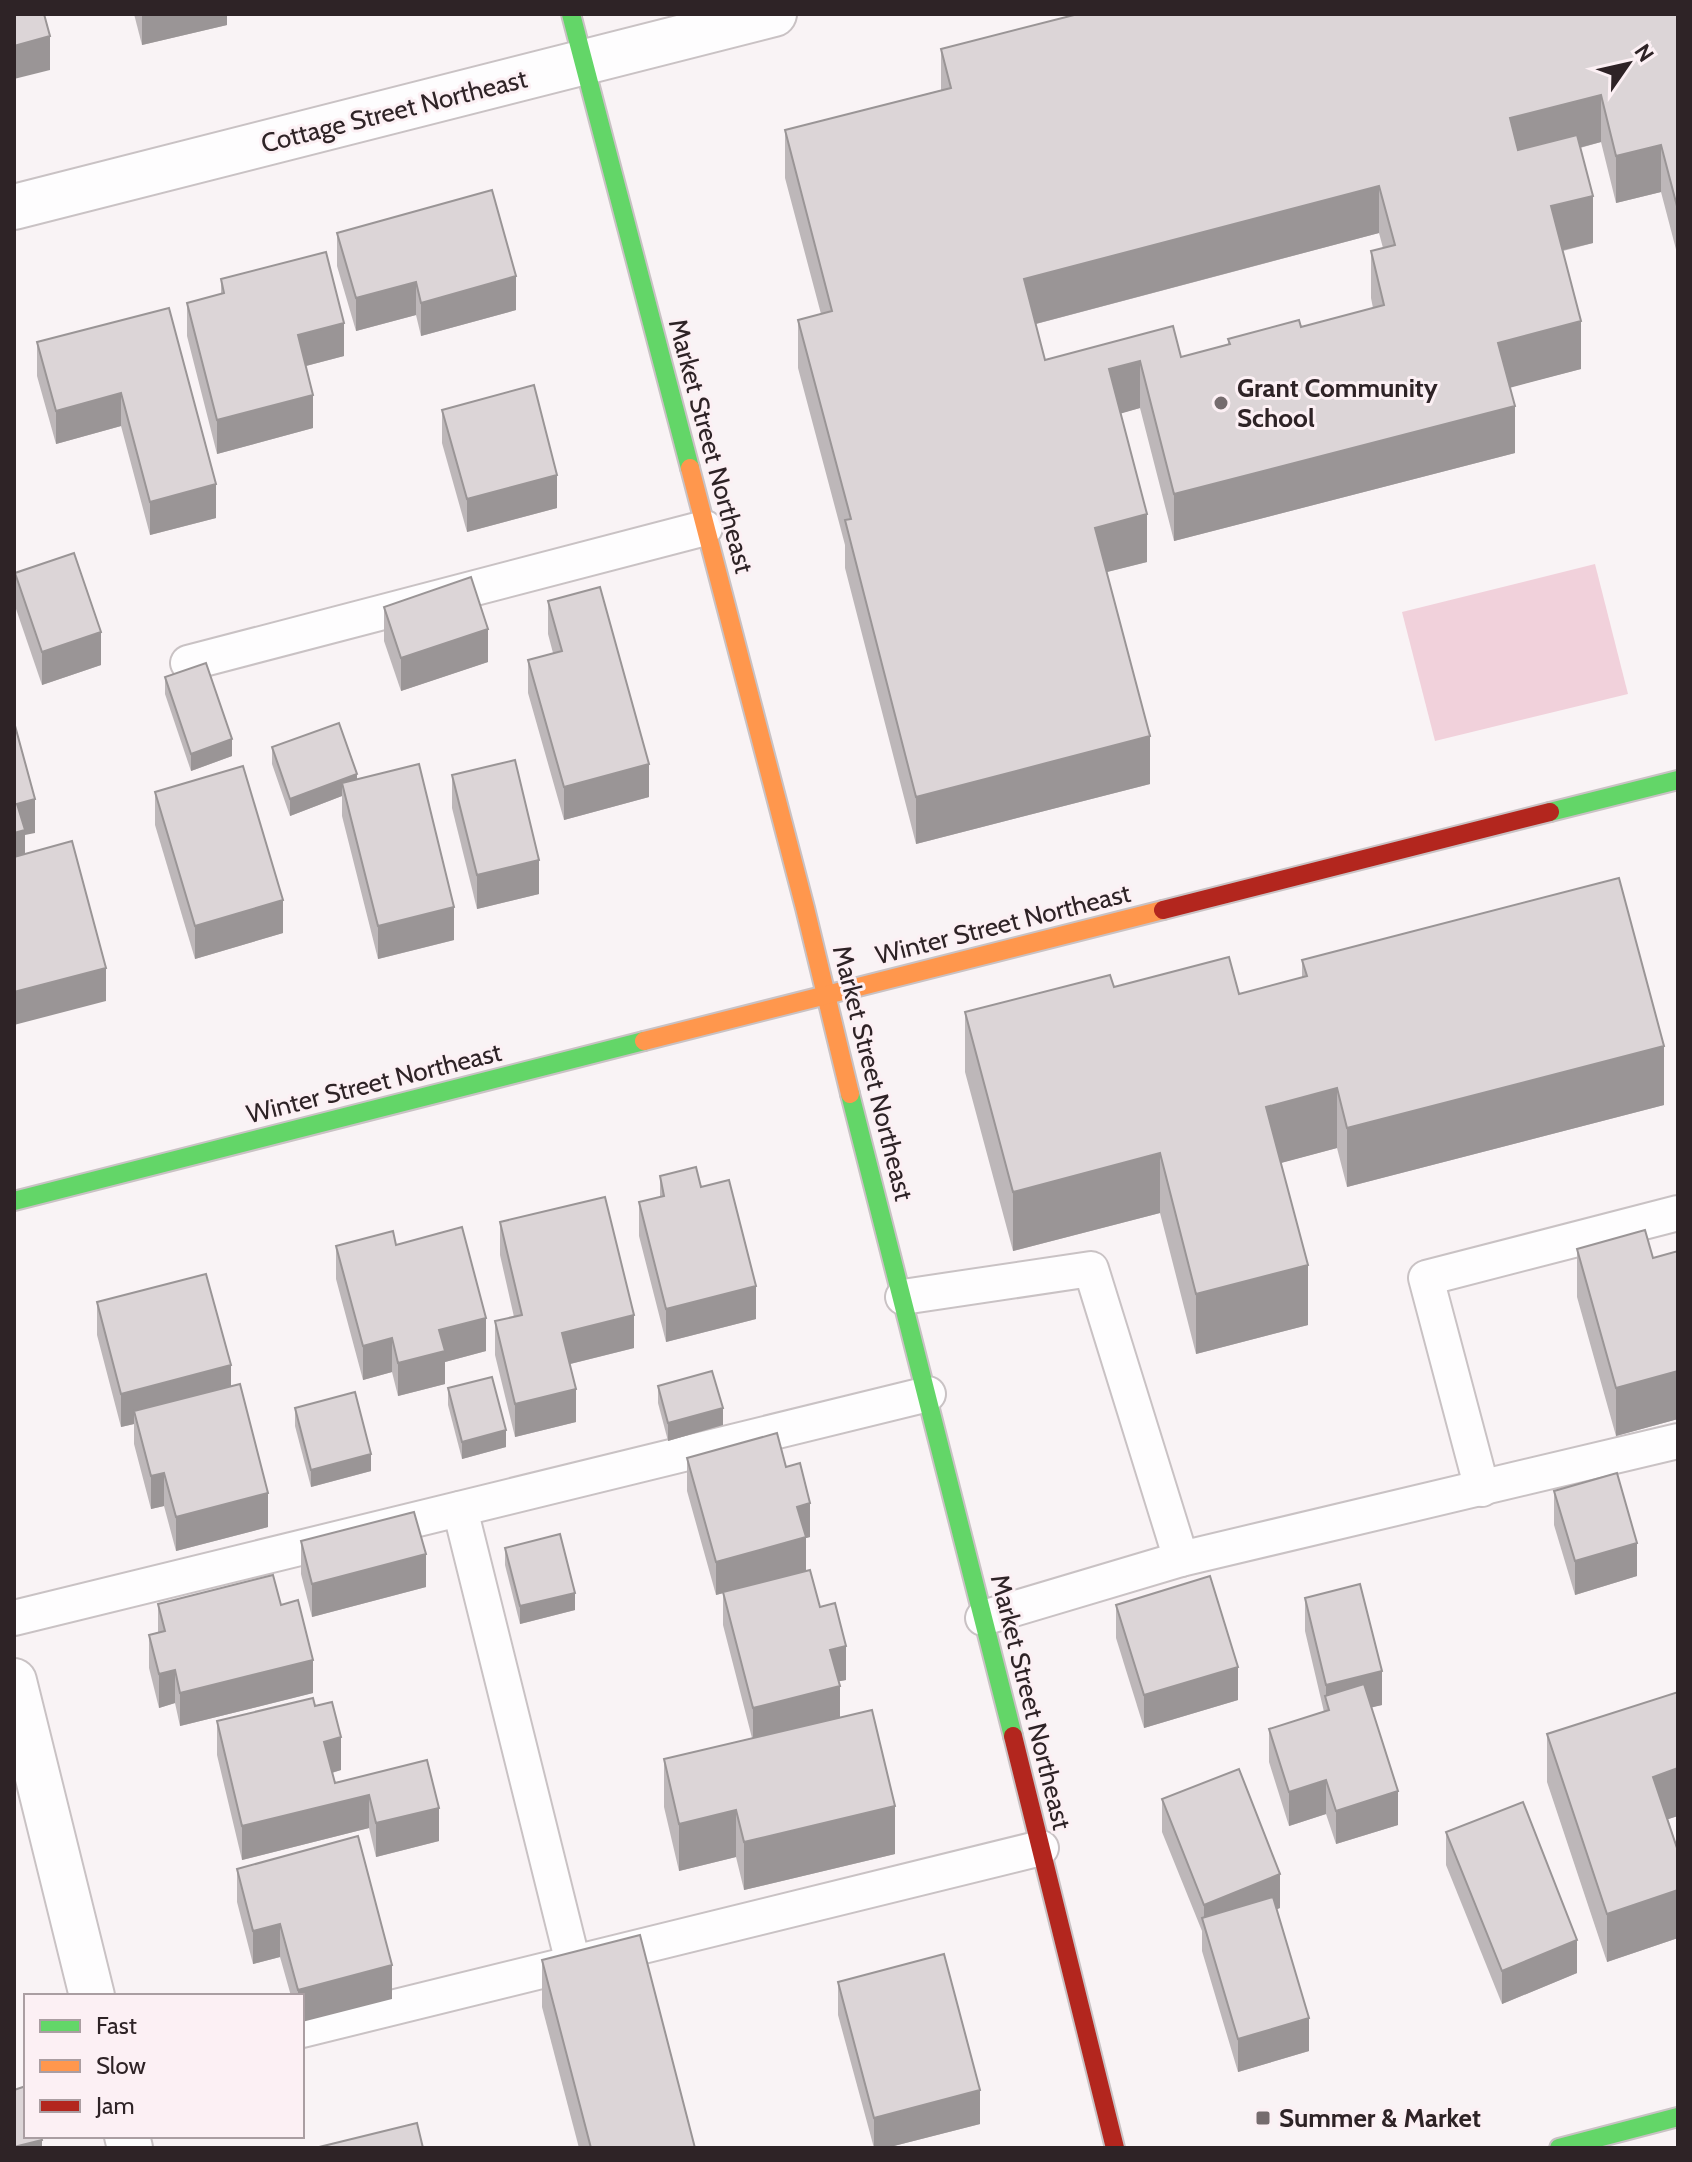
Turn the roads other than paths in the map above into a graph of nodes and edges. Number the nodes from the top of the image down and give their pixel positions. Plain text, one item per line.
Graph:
1 (571, 14) edge
2 (774, 14) edge
3 (584, 63) junction
4 (14, 207) edge
5 (705, 528) junction
6 (188, 663) dead end
7 (1678, 780) edge
8 (825, 997) junction
9 (14, 1201) edge
10 (1678, 1213) edge
11 (903, 1297) junction
12 (928, 1394) junction
13 (1678, 1441) edge
14 (1482, 1489) junction
15 (460, 1509) junction
16 (1181, 1559) junction
17 (14, 1618) edge
18 (983, 1618) junction
19 (14, 1681) edge
20 (1041, 1848) junction
21 (573, 1963) junction
22 (92, 1994) edge
23 (304, 2030) edge
24 (1678, 2117) edge
25 (1115, 2148) edge
26 (1559, 2148) edge

1 - 3 main road, Market Street Northeast
2 - 3 street, Cottage Street Northeast
3 - 4 street, Cottage Street Northeast
3 - 5 main road, Market Street Northeast
5 - 6 lane
5 - 8 main road, Market Street Northeast
7 - 8 main road, Winter Street Northeast
8 - 9 main road, Winter Street Northeast
8 - 11 main road, Market Street Northeast
10 - 14 lane
11 - 12 main road, Market Street Northeast
11 - 16 lane
12 - 15 lane
12 - 18 main road, Market Street Northeast
13 - 14 lane
14 - 16 lane
15 - 17 lane
15 - 21 lane
16 - 18 lane
18 - 20 main road, Market Street Northeast
19 - 22 street
20 - 21 lane
20 - 25 main road, Market Street Northeast
21 - 23 lane
24 - 26 main road

